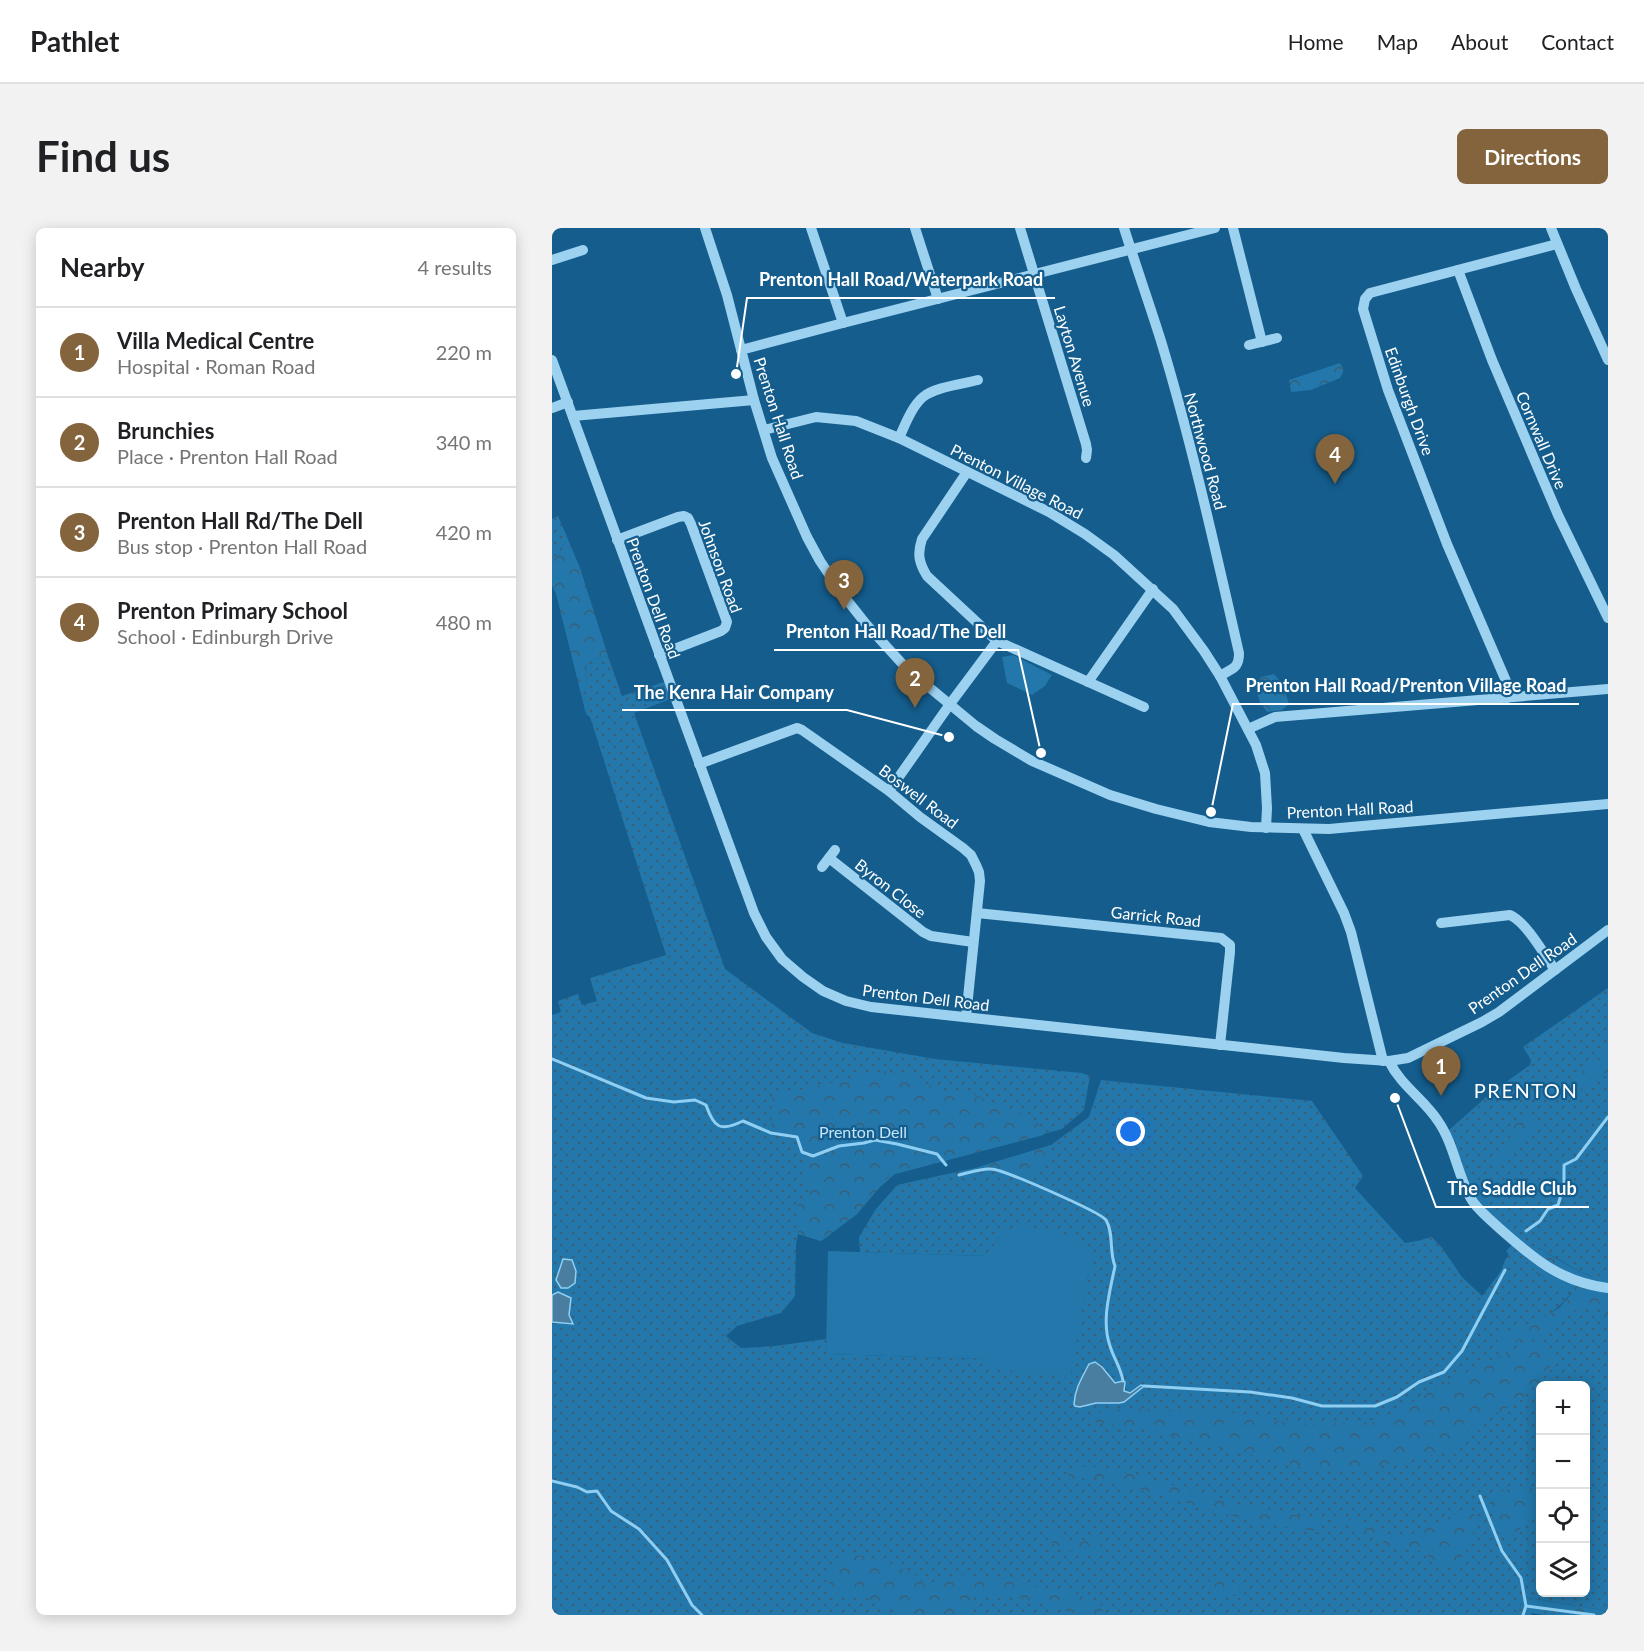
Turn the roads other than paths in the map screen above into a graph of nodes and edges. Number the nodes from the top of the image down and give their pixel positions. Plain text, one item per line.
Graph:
1 (705, 228) edge
2 (811, 228) edge
3 (915, 228) edge
4 (1020, 228) edge
5 (1124, 228) edge
6 (1215, 228) edge
7 (1233, 228) edge
8 (1551, 228) edge
9 (1557, 244) junction
10 (583, 250) dead end
11 (1131, 250) junction
12 (552, 260) edge
13 (1458, 270) junction
14 (1034, 274) junction
15 (938, 299) junction
16 (843, 323) junction
17 (1277, 338) dead end
18 (1262, 342) junction
19 (1249, 345) dead end
20 (741, 350) junction
21 (552, 360) edge
22 (1608, 360) edge
23 (971, 394) dead end
24 (754, 400) junction
25 (568, 402) junction
26 (552, 408) edge
27 (573, 416) junction
28 (764, 430) junction
29 (899, 438) junction
30 (1086, 458) dead end
31 (967, 472) junction
32 (617, 540) junction
33 (1153, 589) junction
34 (1608, 618) edge
35 (997, 641) junction
36 (659, 655) junction
37 (1220, 676) junction
38 (1088, 682) junction
39 (1608, 689) edge
40 (1507, 698) junction
41 (950, 704) junction
42 (1144, 707) dead end
43 (1248, 729) junction
44 (699, 764) junction
45 (889, 791) junction
46 (1608, 804) edge
47 (1266, 828) junction
48 (1303, 829) junction
49 (822, 867) dead end
50 (976, 913) junction
51 (1441, 923) dead end
52 (1608, 930) edge
53 (973, 942) junction
54 (1556, 970) junction
55 (966, 1017) junction
56 (1220, 1045) junction
57 (1386, 1061) junction
58 (1608, 1288) edge

1 - 20 street, Prenton Hall Road
2 - 16 street
3 - 15 street
4 - 14 street, Layton Avenue
5 - 11 street, Northwood Road
6 - 11 street
7 - 18 street
8 - 9 street
9 - 13 street, Edinburgh Drive
9 - 22 street
10 - 12 street
11 - 14 street
11 - 37 street, Northwood Road
13 - 34 street, Cornwall Drive
13 - 40 street, Edinburgh Drive
14 - 15 street
14 - 30 street, Layton Avenue
15 - 16 street
16 - 20 street
17 - 18 street
18 - 19 street
20 - 24 street, Prenton Hall Road
21 - 25 street, Prenton Dell Road
23 - 29 street
24 - 27 street
24 - 28 street, Prenton Hall Road
25 - 26 street
25 - 27 street, Prenton Dell Road
27 - 32 street, Prenton Dell Road
28 - 29 street, Prenton Village Road
28 - 41 street, Prenton Hall Road
29 - 31 street, Prenton Village Road
31 - 33 street, Prenton Village Road
31 - 35 street
32 - 36 street, Prenton Dell Road
32 - 36 street, Johnson Road
33 - 37 street, Prenton Village Road
33 - 38 street
35 - 38 street
35 - 41 street
36 - 44 street, Prenton Dell Road
37 - 43 street, Prenton Village Road
38 - 42 street
39 - 40 street
40 - 43 street
41 - 45 street
41 - 47 street, Prenton Hall Road
43 - 47 street, Prenton Village Road
44 - 45 street, Boswell Road
44 - 55 street, Prenton Dell Road
45 - 50 street, Boswell Road
46 - 48 street, Prenton Hall Road
47 - 48 street, Prenton Hall Road
48 - 57 street
49 - 53 street, Byron Close
50 - 53 street, Boswell Road
50 - 56 street, Garrick Road
51 - 54 street
52 - 54 street, Prenton Dell Road
53 - 55 street, Boswell Road
54 - 57 street, Prenton Dell Road
55 - 56 street, Prenton Dell Road
56 - 57 street, Prenton Dell Road
57 - 58 street

